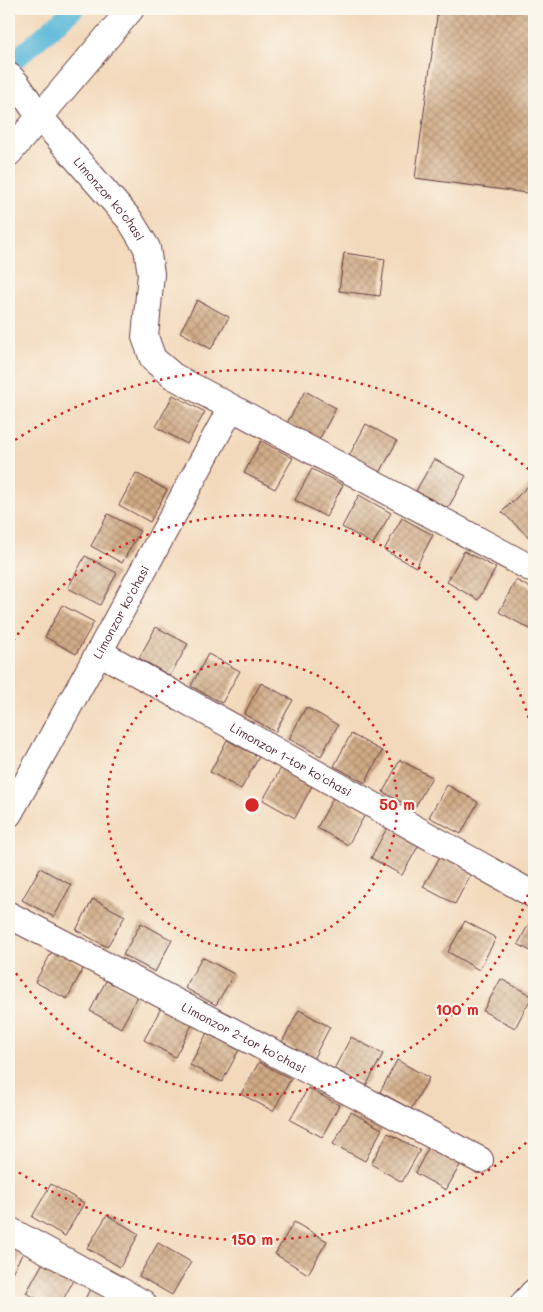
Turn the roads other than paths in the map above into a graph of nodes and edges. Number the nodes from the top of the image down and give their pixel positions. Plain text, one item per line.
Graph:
1 (131, 9) edge
2 (13, 80) edge
3 (39, 116) junction
4 (9, 154) edge
5 (231, 408) junction
6 (534, 550) edge
7 (500, 552) junction
8 (534, 570) edge
9 (99, 652) junction
10 (9, 814) edge
11 (534, 895) edge
12 (9, 915) edge
13 (480, 1160) dead end
14 (9, 1230) edge
15 (534, 1292) edge
16 (143, 1303) edge
17 (524, 1303) edge

1 - 3 street
2 - 3 street, Limonzor ko'chasi
3 - 4 street
3 - 5 street, Limonzor ko'chasi
5 - 7 street, Limonzor ko'chasi
5 - 9 street, Limonzor ko'chasi
6 - 7 street
7 - 8 street, Limonzor ko'chasi
9 - 10 street, Limonzor ko'chasi
9 - 11 street, Limonzor 1-tor ko'chasi
12 - 13 street, Limonzor 2-tor ko'chasi
14 - 16 street
15 - 17 street

